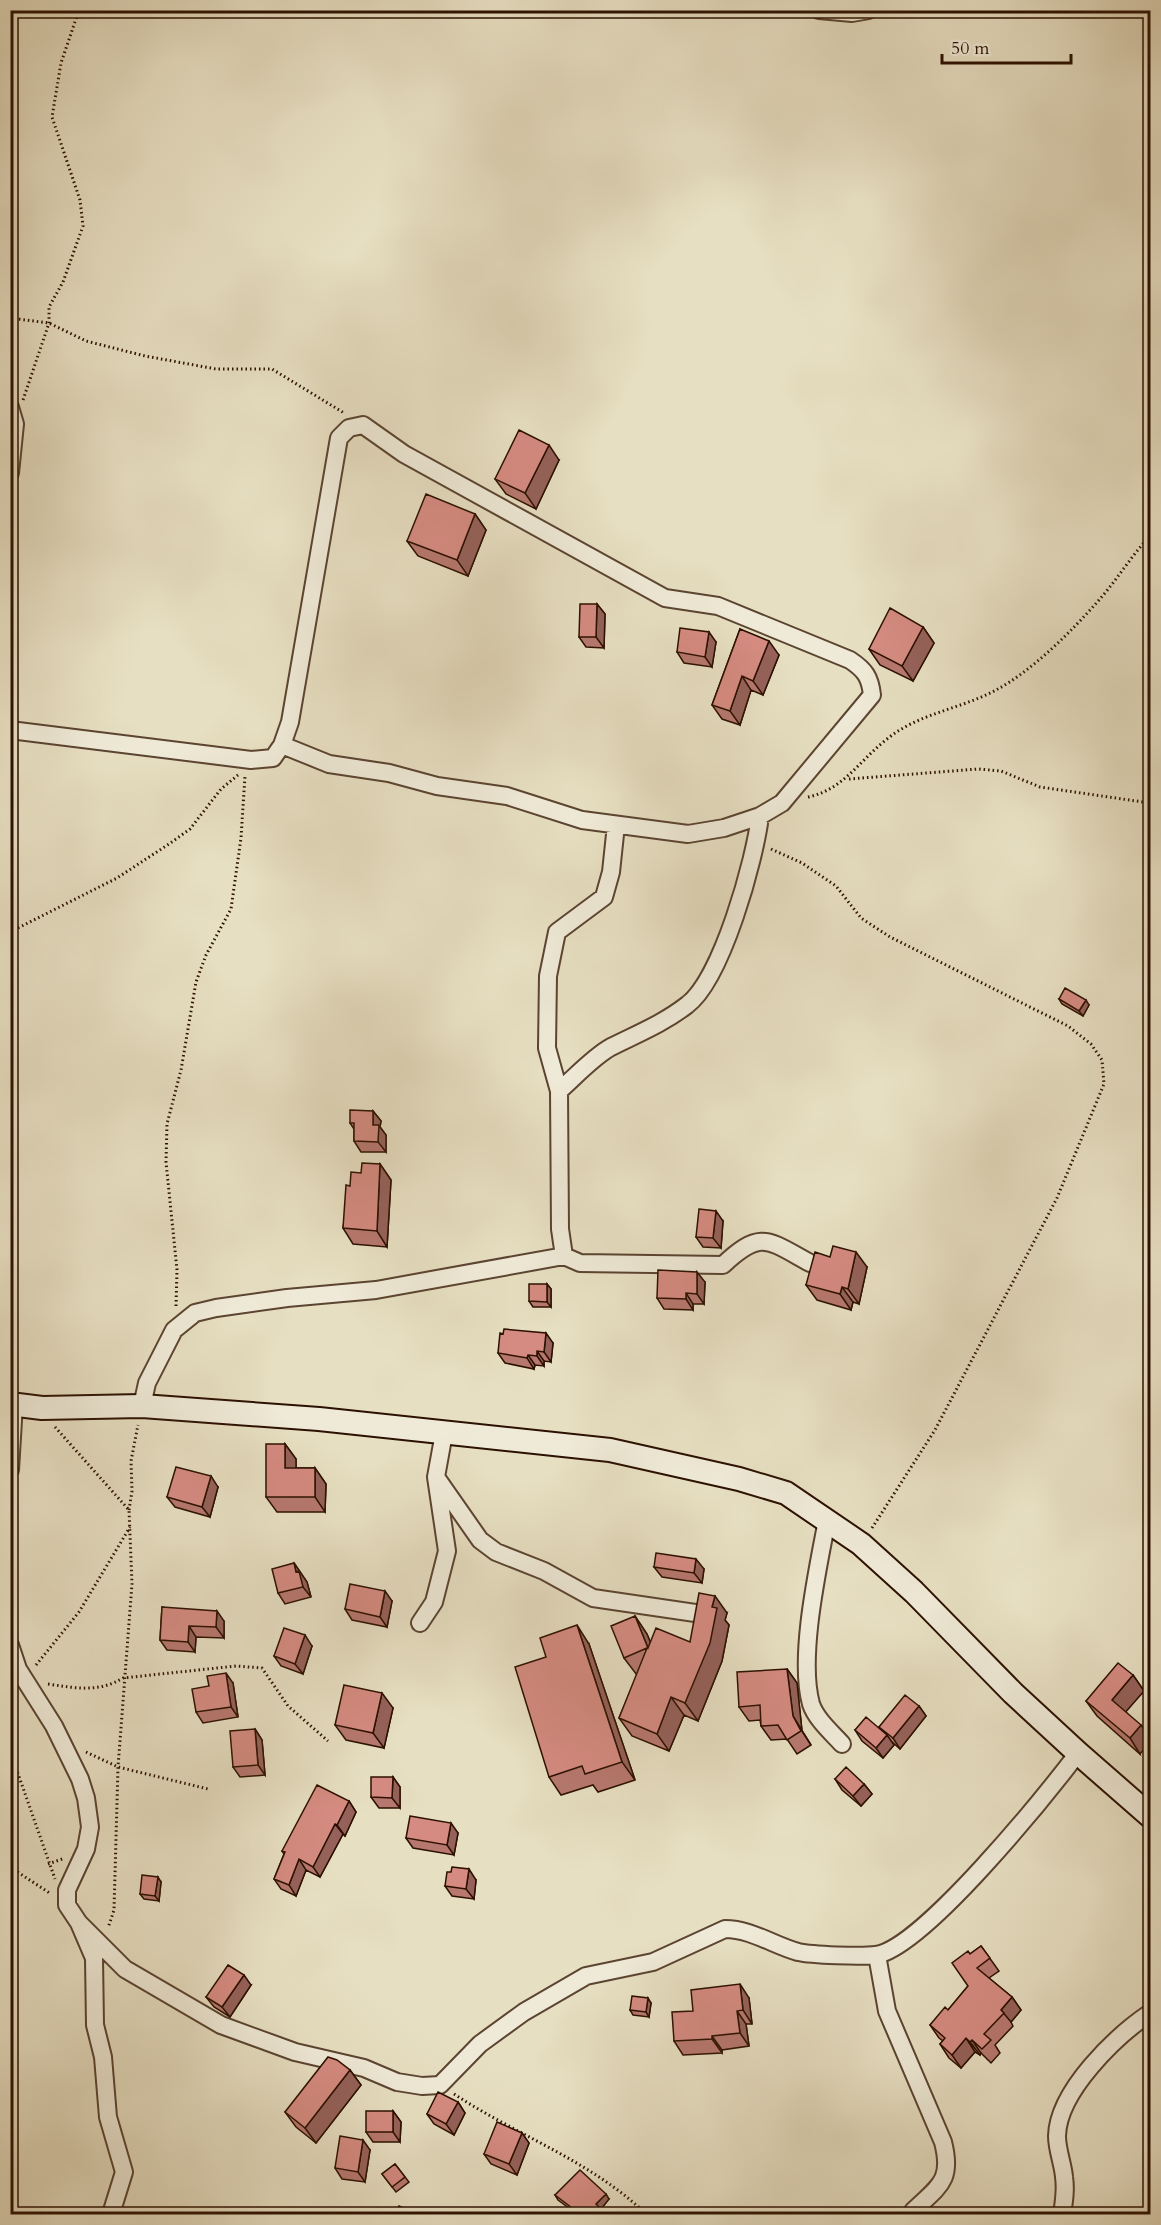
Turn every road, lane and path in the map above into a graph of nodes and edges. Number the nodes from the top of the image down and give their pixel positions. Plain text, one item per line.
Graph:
1 (79, 10) edge
2 (819, 10) edge
3 (869, 10) edge
4 (10, 318) edge
5 (49, 323) junction
6 (10, 407) edge
7 (15, 424) junction
8 (363, 425) junction
9 (10, 473) edge
10 (1150, 536) edge
11 (10, 730) edge
12 (282, 746) junction
13 (847, 779) junction
14 (782, 803) junction
15 (1150, 803) edge
16 (760, 816) junction
17 (616, 825) junction
18 (757, 842) junction
19 (10, 932) edge
20 (559, 1091) junction
21 (564, 1256) junction
22 (810, 1263) edge
23 (174, 1330) junction
24 (12, 1404) edge
25 (142, 1406) junction
26 (42, 1408) junction
27 (444, 1433) junction
28 (10, 1470) edge
29 (436, 1477) junction
30 (129, 1510) junction
31 (827, 1520) junction
32 (130, 1527) junction
33 (861, 1544) junction
34 (702, 1614) edge
35 (420, 1623) dead end
36 (10, 1645) edge
37 (123, 1678) junction
38 (23, 1680) junction
39 (328, 1741) dead end
40 (842, 1744) dead end
41 (79, 1746) dead end
42 (10, 1751) edge
43 (1078, 1753) junction
44 (118, 1767) junction
45 (208, 1789) dead end
46 (1150, 1816) edge
47 (10, 1867) edge
48 (67, 1905) junction
49 (79, 1923) junction
50 (102, 1945) junction
51 (877, 1955) junction
52 (1150, 2013) edge
53 (440, 2085) junction
54 (913, 2211) dead end
55 (111, 2214) edge
56 (646, 2214) edge
57 (1062, 2214) edge

1 - 5 path
2 - 3 street
4 - 5 path
5 - 7 path
5 - 8 path
6 - 7 street
7 - 9 street
8 - 12 street
8 - 14 street
10 - 13 path
11 - 12 street
12 - 17 street
13 - 14 path
13 - 15 path
14 - 16 street
16 - 17 street
16 - 18 street
17 - 20 street
18 - 20 street
18 - 33 path
19 - 23 path
20 - 21 street
21 - 22 street
21 - 23 street
23 - 25 street
24 - 26 street
24 - 28 street
25 - 26 street
25 - 27 street
25 - 30 path
26 - 30 path
27 - 29 street
27 - 31 street
29 - 34 street
29 - 35 street
30 - 32 path
31 - 33 street
31 - 40 street
32 - 37 path
32 - 38 path
33 - 43 street
36 - 38 street
37 - 38 path
37 - 39 path
37 - 44 path
38 - 48 street
41 - 44 path
42 - 48 path
43 - 46 street
43 - 51 street
44 - 45 path
44 - 50 path
47 - 48 path
48 - 49 street
49 - 50 street
49 - 55 street
50 - 53 street
51 - 53 street
51 - 54 street
52 - 57 street
53 - 56 path

